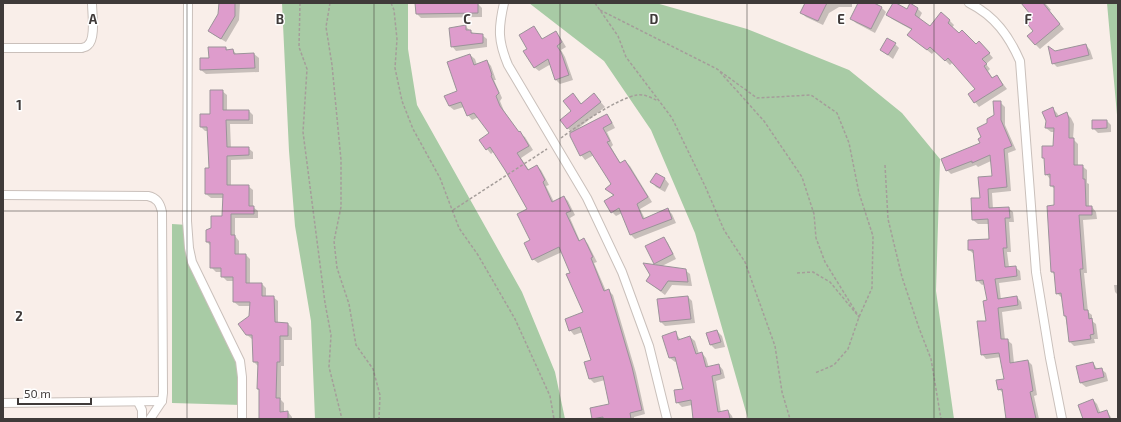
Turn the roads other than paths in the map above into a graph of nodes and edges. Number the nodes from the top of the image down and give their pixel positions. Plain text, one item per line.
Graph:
1 (92, 3) edge
2 (188, 3) edge
3 (504, 3) edge
4 (969, 3) edge
5 (3, 48) edge
6 (3, 195) edge
7 (162, 401) junction
8 (138, 402) junction
9 (3, 403) edge
10 (142, 419) edge
11 (150, 419) edge
12 (242, 419) edge
13 (667, 419) edge
14 (1062, 419) edge

1 - 5 street
2 - 12 street
3 - 13 street
4 - 14 street
6 - 7 street
7 - 8 street
7 - 11 street
8 - 9 street
8 - 10 street

